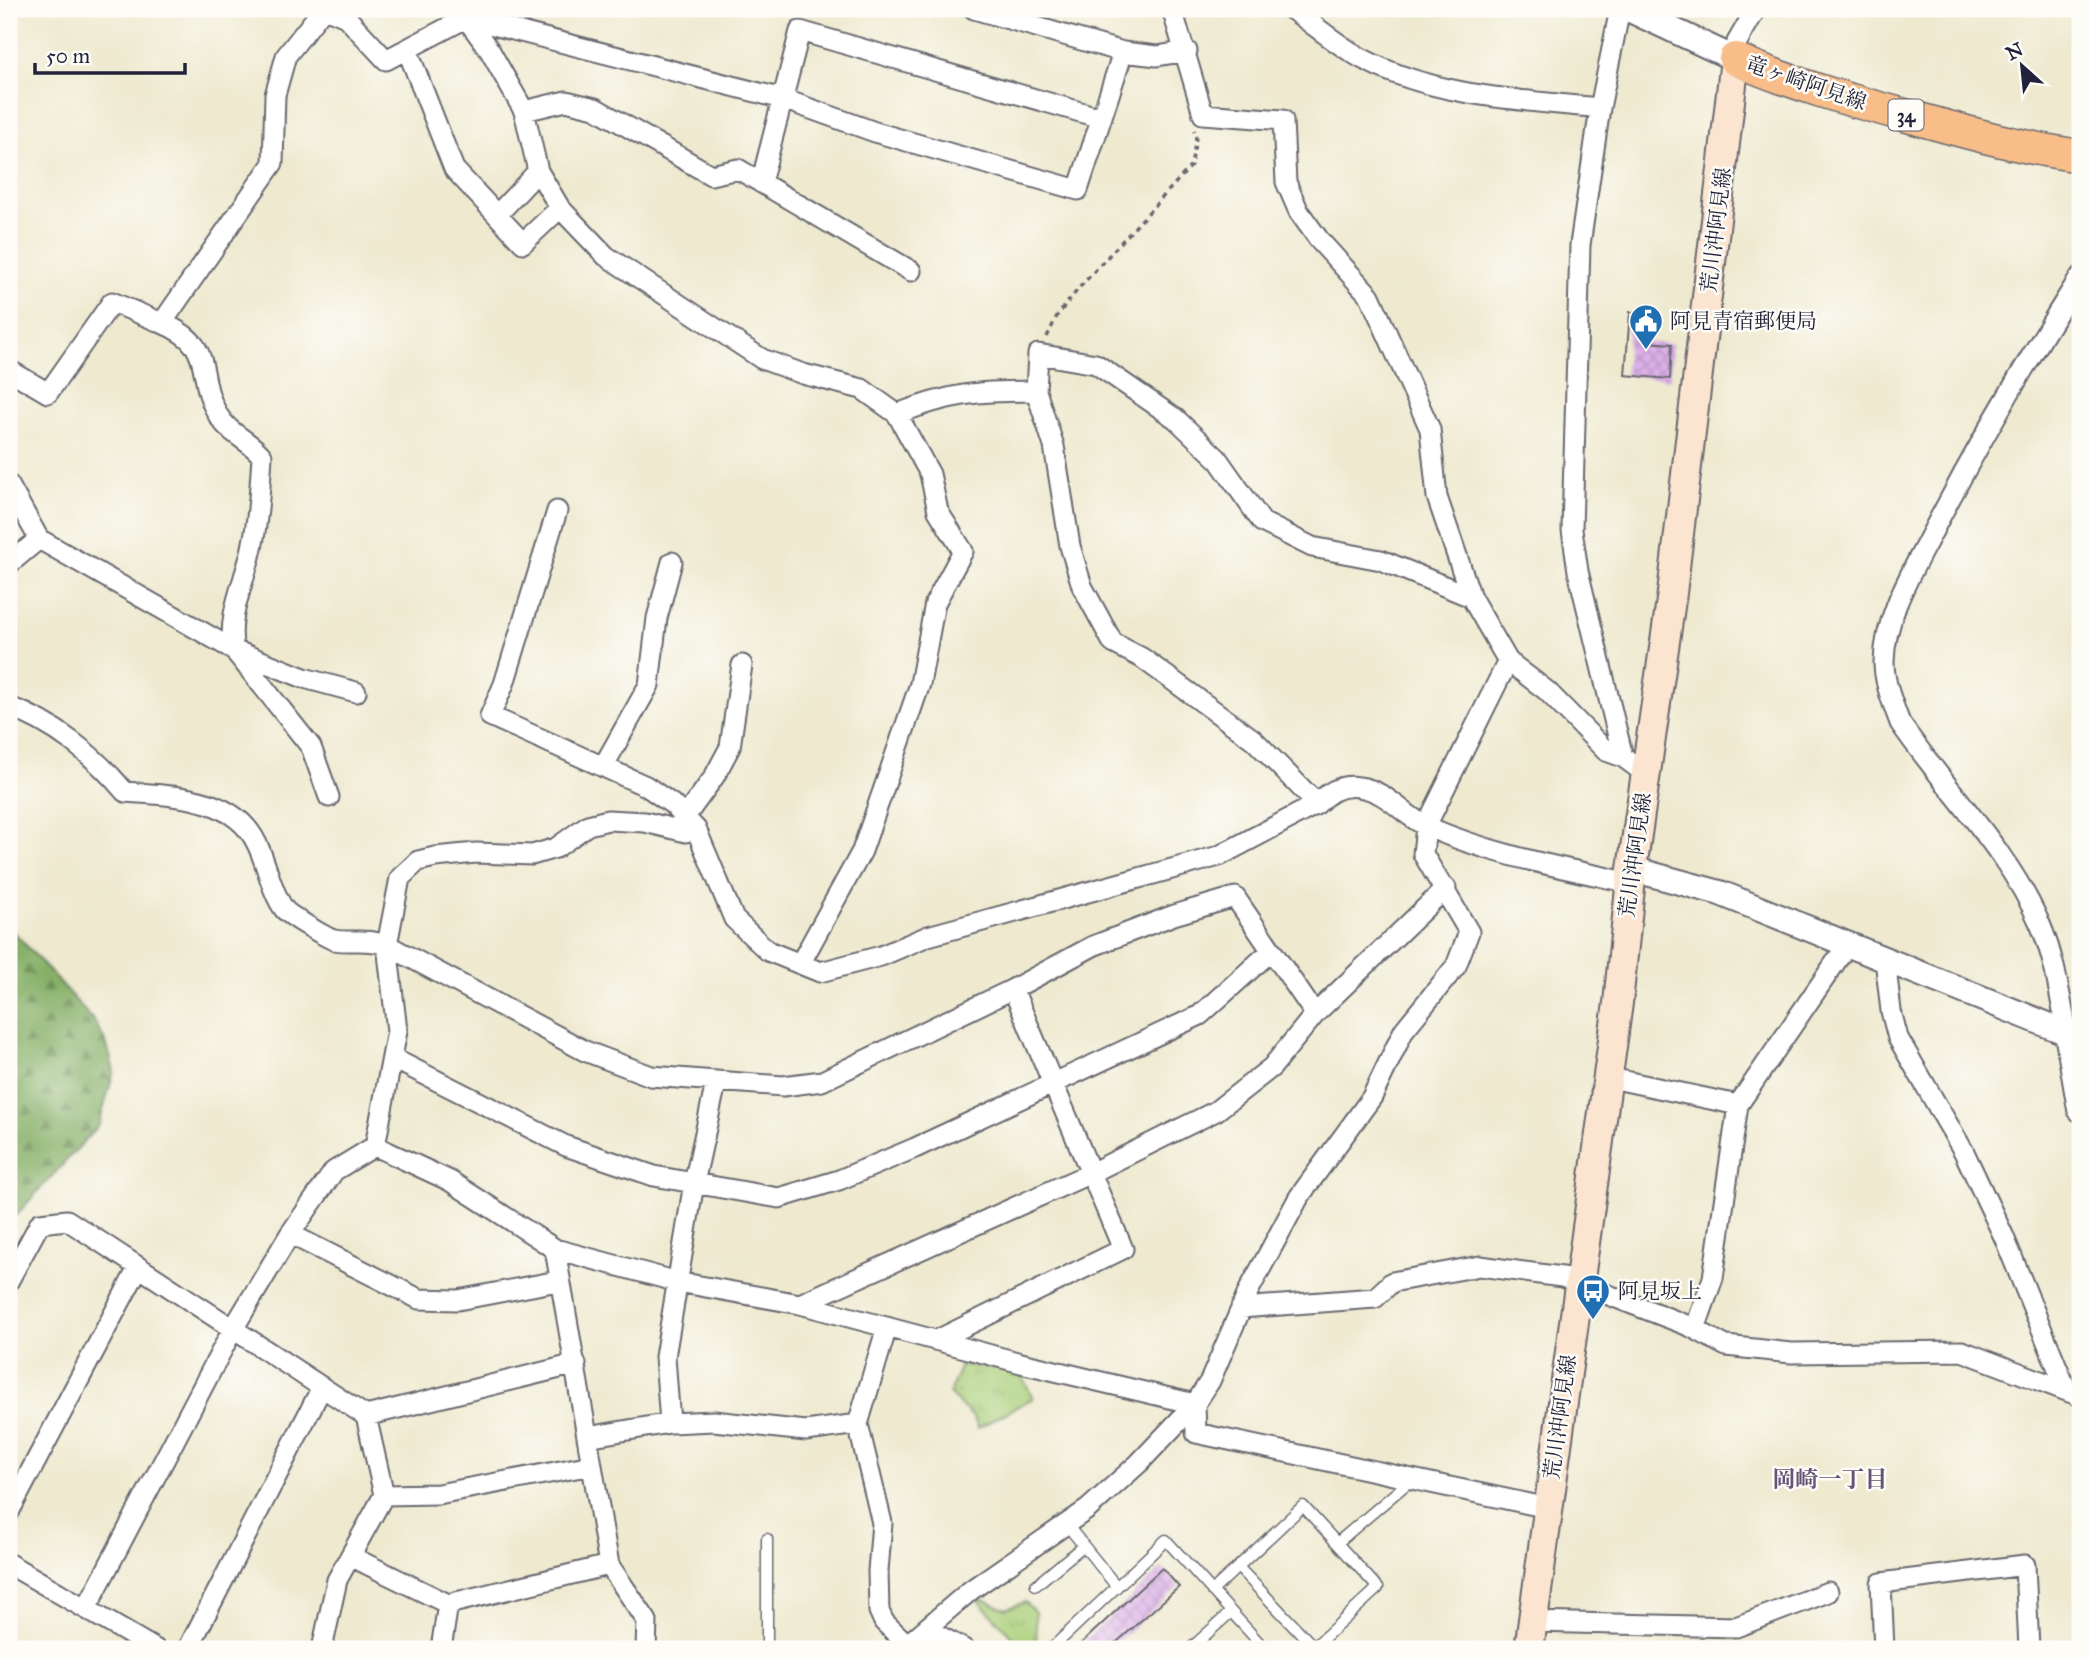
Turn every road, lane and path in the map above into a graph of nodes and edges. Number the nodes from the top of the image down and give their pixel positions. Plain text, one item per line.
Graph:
1 (325, 9) edge
2 (974, 9) edge
3 (1172, 9) edge
4 (1291, 9) edge
5 (1620, 9) edge
6 (1628, 9) edge
7 (1755, 10) edge
8 (465, 14) edge
9 (407, 49) junction
10 (1186, 51) junction
11 (1123, 52) junction
12 (1735, 60) junction
13 (783, 99) junction
14 (1600, 108) junction
15 (524, 111) junction
16 (1203, 114) junction
17 (1101, 118) junction
18 (2080, 156) edge
19 (538, 171) junction
20 (761, 183) junction
21 (560, 208) junction
22 (497, 215) junction
23 (911, 271) dead end
24 (2080, 277) edge
25 (162, 323) junction
26 (1038, 354) junction
27 (9, 370) edge
28 (1036, 391) junction
29 (897, 414) junction
30 (9, 485) edge
31 (557, 511) dead end
32 (39, 539) junction
33 (671, 562) dead end
34 (9, 564) edge
35 (1471, 597) junction
36 (234, 650) junction
37 (1507, 661) junction
38 (742, 665) dead end
39 (356, 692) dead end
40 (9, 707) edge
41 (1623, 757) junction
42 (603, 767) junction
43 (1646, 774) junction
44 (329, 796) dead end
45 (1317, 804) junction
46 (690, 823) junction
47 (1426, 826) junction
48 (1632, 876) junction
49 (1446, 888) junction
50 (1848, 944) junction
51 (387, 945) junction
52 (1271, 951) junction
53 (1885, 959) junction
54 (800, 964) junction
55 (1013, 989) junction
56 (1315, 1014) junction
57 (2073, 1036) edge
58 (392, 1058) junction
59 (1606, 1077) junction
60 (716, 1083) junction
61 (1055, 1083) junction
62 (1738, 1105) junction
63 (2080, 1110) edge
64 (375, 1146) junction
65 (1093, 1172) junction
66 (694, 1183) junction
67 (290, 1234) junction
68 (555, 1249) junction
69 (137, 1270) junction
70 (9, 1280) edge
71 (558, 1281) junction
72 (678, 1282) junction
73 (1579, 1285) junction
74 (800, 1304) junction
75 (1241, 1308) junction
76 (887, 1327) junction
77 (233, 1329) junction
78 (1695, 1329) junction
79 (937, 1340) junction
80 (576, 1364) junction
81 (321, 1389) junction
82 (2074, 1393) edge
83 (1195, 1404) junction
84 (366, 1416) junction
85 (670, 1423) junction
86 (858, 1424) junction
87 (587, 1437) junction
88 (592, 1465) junction
89 (1411, 1479) junction
90 (384, 1495) junction
91 (1548, 1508) junction
92 (9, 1512) edge
93 (1067, 1525) junction
94 (767, 1539) dead end
95 (1337, 1543) junction
96 (1083, 1546) junction
97 (352, 1557) junction
98 (9, 1563) edge
99 (609, 1565) junction
100 (1238, 1567) junction
101 (1035, 1585) dead end
102 (1117, 1587) junction
103 (1212, 1591) junction
104 (1828, 1592) dead end
105 (448, 1604) junction
106 (87, 1607) junction
107 (1231, 1612) junction
108 (926, 1629) junction
109 (1531, 1636) edge
110 (905, 1647) edge
111 (1313, 1648) edge
112 (155, 1649) edge
113 (188, 1649) edge
114 (322, 1649) edge
115 (441, 1649) edge
116 (646, 1649) edge
117 (767, 1649) edge
118 (964, 1649) edge
119 (1051, 1649) edge
120 (1190, 1649) edge
121 (1265, 1649) edge
122 (1884, 1649) edge
123 (2029, 1649) edge

1 - 9 street
1 - 25 street
2 - 11 street
3 - 10 street
4 - 14 street
5 - 14 street
6 - 12 street
7 - 12 street
8 - 9 street
8 - 13 street
8 - 15 street
9 - 22 street
10 - 11 street
10 - 16 street
11 - 17 street
12 - 18 main road, 竜ヶ崎阿見線 / 34
12 - 43 main road, 荒川沖阿見線
13 - 17 street
13 - 17 street
13 - 20 street
14 - 41 street
15 - 19 street
15 - 20 street
16 - 26 path
16 - 35 street
19 - 21 street
19 - 22 street
20 - 23 street
21 - 22 street
21 - 29 street
24 - 57 street
25 - 27 street
25 - 36 street
26 - 28 street
26 - 35 street
28 - 29 street
28 - 45 street
29 - 54 street
30 - 32 street
31 - 42 street
32 - 34 street
32 - 36 street
33 - 42 street
35 - 37 street
36 - 39 street
36 - 44 street
37 - 41 street
37 - 47 street
38 - 46 street
40 - 51 street
41 - 43 street
42 - 46 street
43 - 48 main road, 荒川沖阿見線
45 - 47 street
45 - 54 street
46 - 51 street
46 - 54 street
47 - 48 street
47 - 49 street
48 - 50 street
48 - 59 main road, 荒川沖阿見線
49 - 56 street
49 - 75 street
50 - 53 street
50 - 62 street
51 - 58 street
51 - 60 street
52 - 55 street
52 - 56 street
52 - 61 street
53 - 57 street
53 - 82 street
55 - 60 street
55 - 61 street
56 - 65 street
57 - 63 street
58 - 64 street
58 - 66 street
59 - 62 street
59 - 73 main road, 荒川沖阿見線
60 - 66 street
61 - 65 street
61 - 66 street
62 - 78 street
64 - 67 street
64 - 68 street
65 - 74 street
65 - 79 street
66 - 72 street
67 - 71 street
67 - 77 street
68 - 71 street
68 - 72 street
69 - 70 street
69 - 77 street
69 - 92 street
71 - 80 street
72 - 74 street
72 - 85 street
73 - 75 street
73 - 78 street
73 - 91 main road, 荒川沖阿見線
74 - 76 street
75 - 83 street
76 - 79 street
76 - 86 street
77 - 81 street
77 - 106 street
78 - 82 street
79 - 83 street
80 - 84 street
80 - 87 street
81 - 84 street
81 - 113 street
83 - 89 street
83 - 93 street
84 - 90 street
85 - 86 street
85 - 87 street
86 - 110 street
87 - 88 street
88 - 90 street
88 - 99 street
89 - 91 street
89 - 95 lane
90 - 97 street
91 - 109 main road, 荒川沖阿見線
93 - 96 lane
93 - 108 street
94 - 117 lane
95 - 100 lane
95 - 111 lane
96 - 101 lane
96 - 102 lane
97 - 105 street
97 - 114 street
98 - 106 street
99 - 105 street
99 - 116 street
100 - 103 lane
100 - 111 lane
102 - 103 lane
102 - 119 lane
103 - 107 lane
104 - 109 street
105 - 115 street
106 - 112 street
107 - 120 lane
107 - 121 lane
108 - 110 street
108 - 118 street
122 - 123 street

